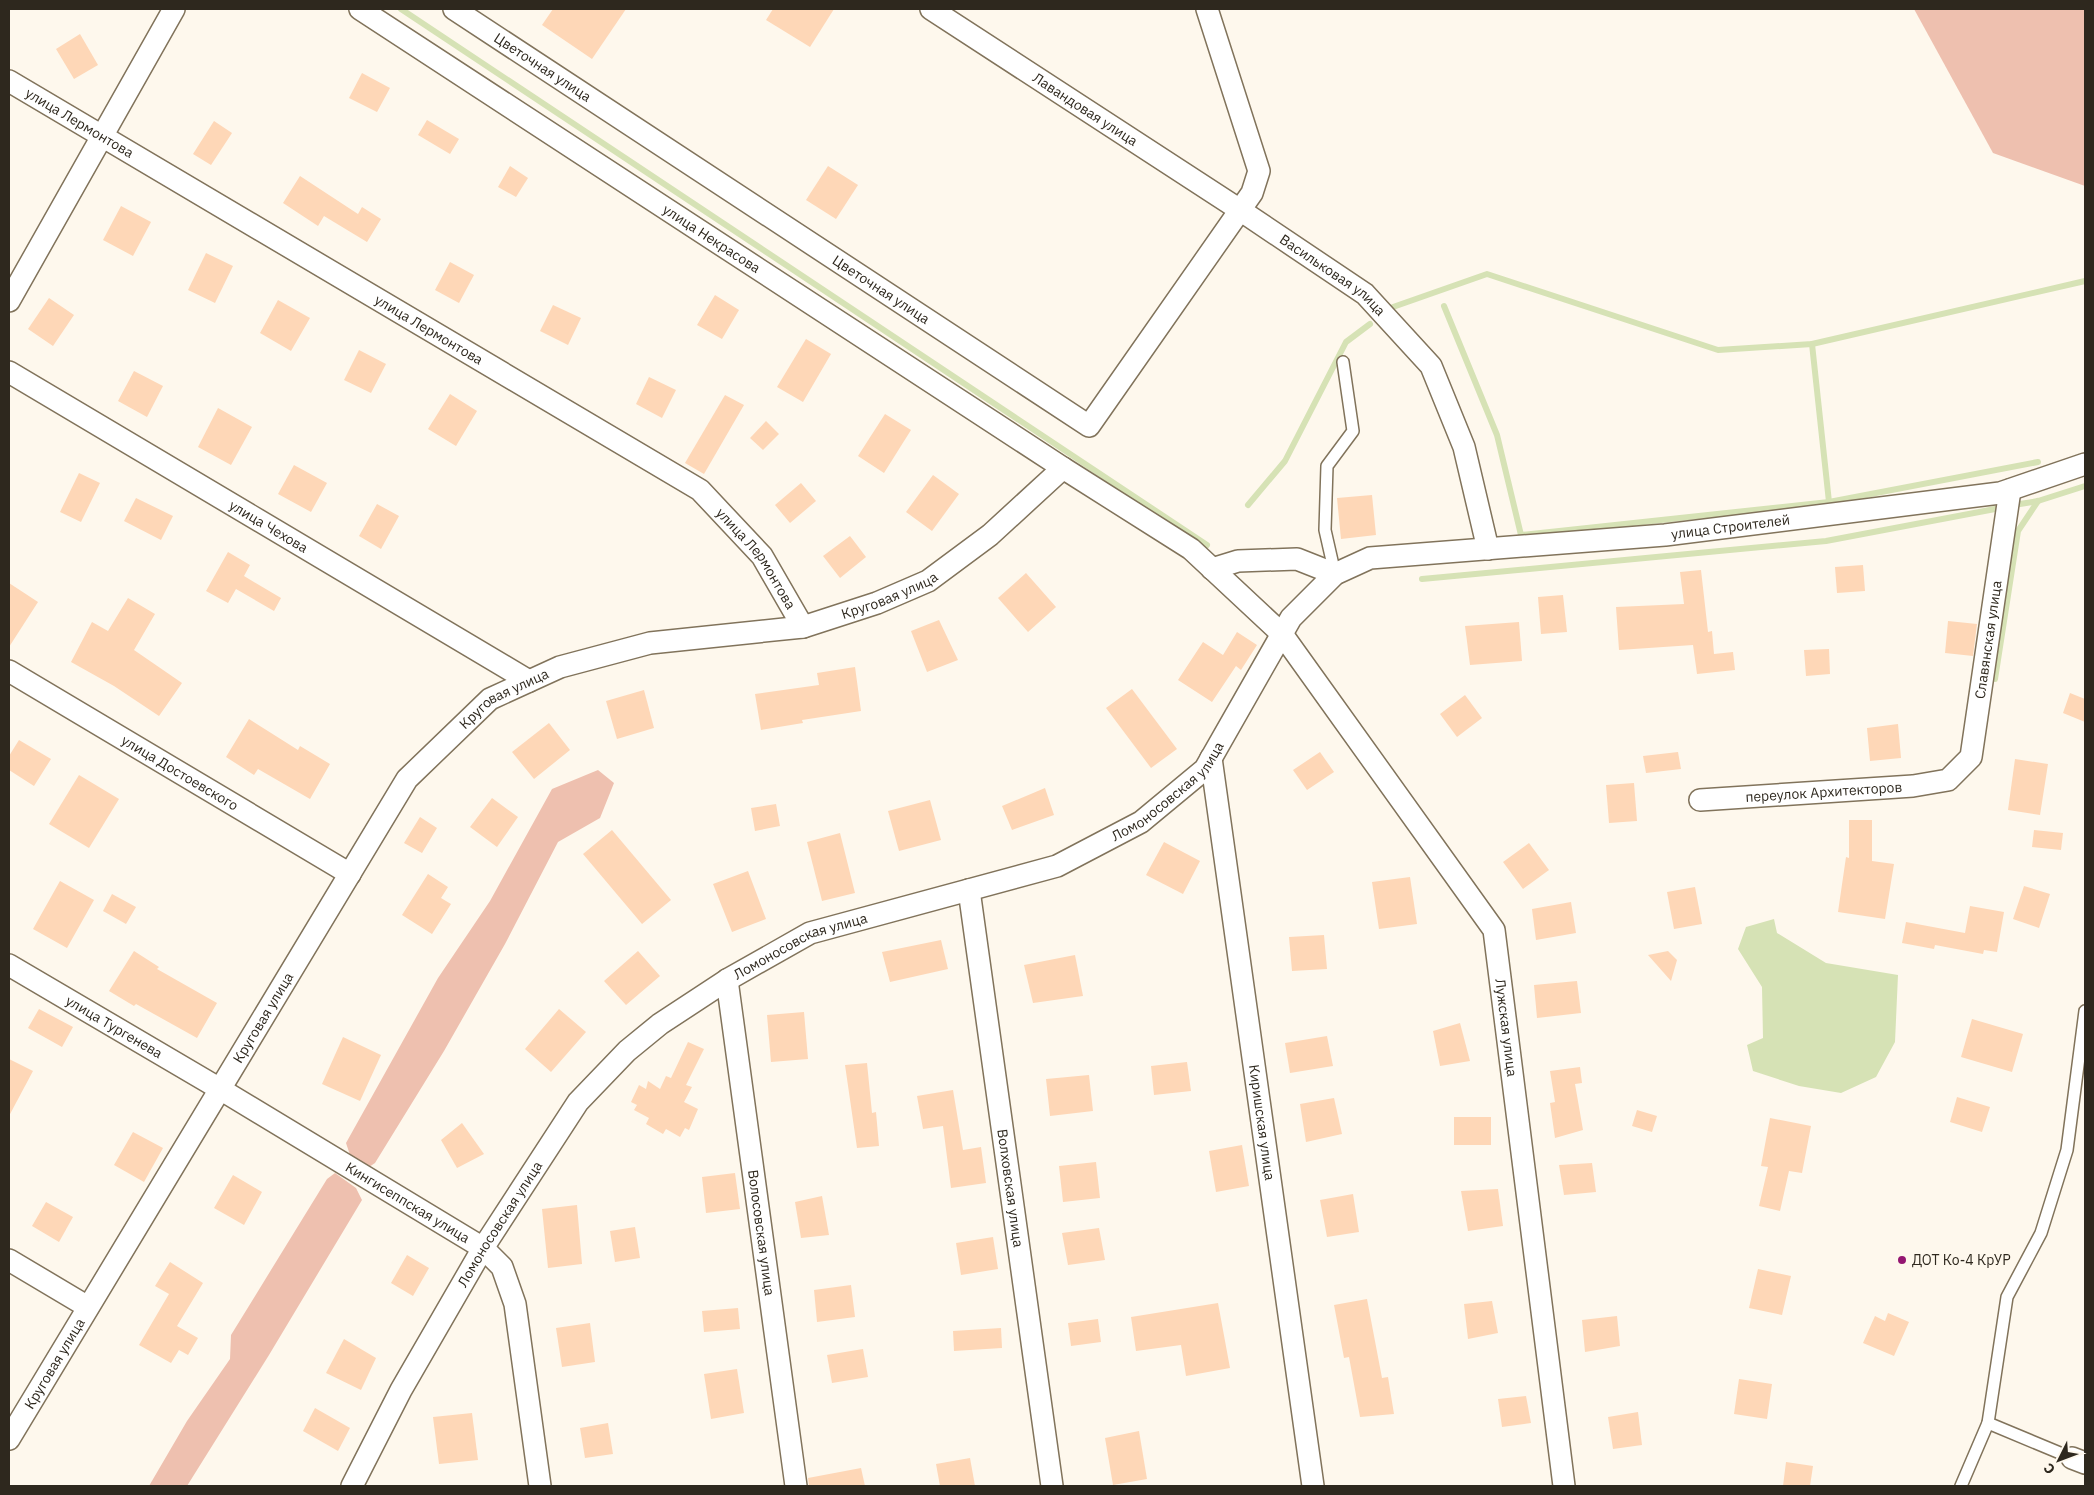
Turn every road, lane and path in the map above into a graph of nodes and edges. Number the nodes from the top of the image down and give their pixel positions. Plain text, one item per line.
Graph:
1 (174, 9) edge
2 (360, 9) edge
3 (454, 9) edge
4 (931, 9) edge
5 (1207, 9) edge
6 (9, 81) edge
7 (101, 136) junction
8 (1240, 210) junction
9 (9, 301) edge
10 (1343, 362) dead end
11 (9, 372) edge
12 (2085, 464) edge
13 (1063, 468) junction
14 (2010, 490) junction
15 (1488, 549) junction
16 (1370, 558) joint
17 (1212, 569) junction
18 (1335, 574) junction
19 (803, 627) junction
20 (1282, 634) junction
21 (9, 671) edge
22 (529, 681) junction
23 (1211, 758) junction
24 (1948, 780) joint
25 (1700, 800) dead end
26 (350, 874) junction
27 (969, 890) junction
28 (9, 965) edge
29 (727, 980) junction
30 (2085, 1011) edge
31 (220, 1089) junction
32 (484, 1248) junction
33 (9, 1260) edge
34 (88, 1307) junction
35 (1988, 1423) junction
36 (9, 1438) edge
37 (2079, 1461) edge
38 (352, 1486) edge
39 (540, 1486) edge
40 (796, 1486) edge
41 (1052, 1486) edge
42 (1313, 1486) edge
43 (1564, 1486) edge
44 (1961, 1486) edge

1 - 7 street
2 - 13 street, улица Некрасова
3 - 8 street, Цветочная улица
4 - 8 street, Лавандовая улица
5 - 8 street
6 - 7 street, улица Лермонтова
7 - 9 street
7 - 19 street, улица Лермонтова
8 - 15 street, Васильковая улица
10 - 18 lane
11 - 22 street, улица Чехова
12 - 14 street, улица Строителей
13 - 17 street
13 - 19 street, Круговая улица
14 - 15 street, улица Строителей
14 - 24 street, Славянская улица
15 - 16 street, улица Строителей
16 - 18 street, Ломоносовская улица
17 - 18 street
17 - 20 street
18 - 20 street, Ломоносовская улица
19 - 22 street, Круговая улица
20 - 23 street, Ломоносовская улица
20 - 43 street, Лужская улица
21 - 26 street, улица Достоевского
22 - 26 street, Круговая улица
23 - 27 street, Ломоносовская улица
23 - 42 street, Киришская улица
24 - 25 street, переулок Архитекторов
26 - 31 street, Круговая улица
27 - 29 street, Ломоносовская улица
27 - 41 street, Волховская улица
28 - 31 street, улица Тургенева
29 - 32 street, Ломоносовская улица
29 - 40 street, Волосовская улица
30 - 35 lane
31 - 32 street, Кингисеппская улица
31 - 34 street, Круговая улица
32 - 38 street, Ломоносовская улица
32 - 39 street, Кингисеппская улица
33 - 34 street
34 - 36 street, Круговая улица
35 - 37 lane
35 - 44 lane

